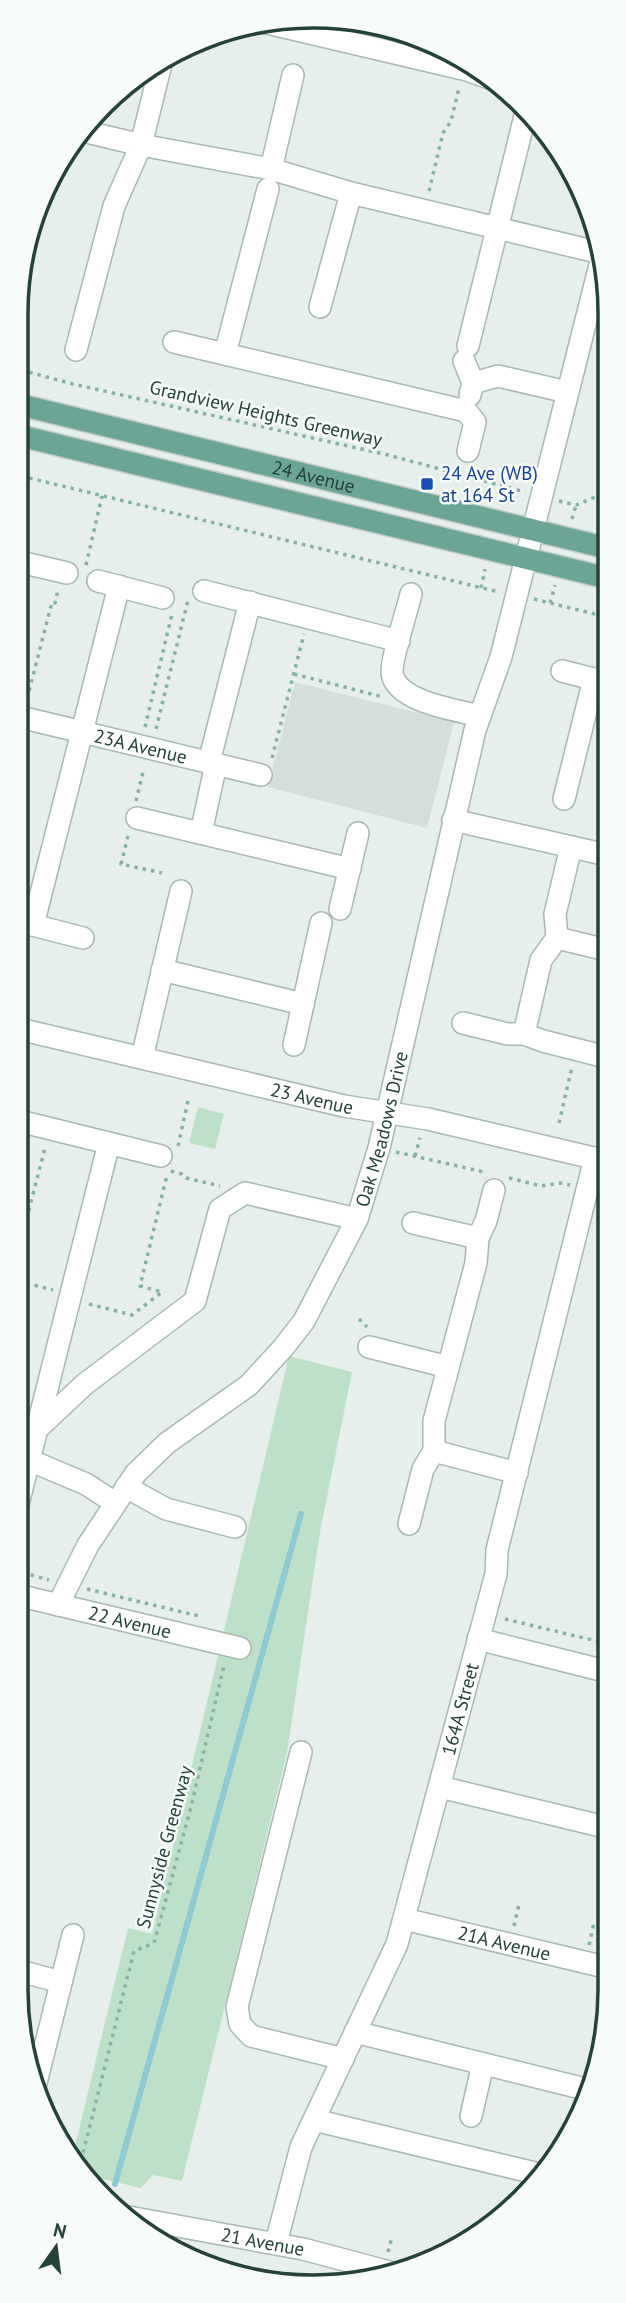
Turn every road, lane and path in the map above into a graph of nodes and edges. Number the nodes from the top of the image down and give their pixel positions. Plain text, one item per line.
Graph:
1 (322, 29) edge
2 (450, 63) edge
3 (465, 72) edge
4 (159, 74) edge
5 (293, 75) dead end
6 (524, 121) edge
7 (92, 133) edge
8 (141, 145) junction
9 (269, 179) junction
10 (351, 193) junction
11 (428, 193) dead end
12 (498, 228) junction
13 (592, 252) edge
14 (596, 279) edge
15 (320, 307) dead end
16 (174, 342) dead end
17 (76, 351) dead end
18 (225, 354) junction
19 (28, 372) edge
20 (473, 383) junction
21 (568, 392) junction
22 (28, 408) edge
23 (466, 411) junction
24 (28, 438) edge
25 (468, 450) dead end
26 (28, 478) edge
27 (504, 487) dead end
28 (102, 496) junction
29 (598, 496) edge
30 (576, 505) dead end
31 (533, 530) junction
32 (598, 546) edge
33 (525, 558) junction
34 (28, 564) edge
35 (65, 573) joint
36 (598, 576) edge
37 (108, 584) junction
38 (481, 588) dead end
39 (204, 591) joint
40 (411, 594) dead end
41 (163, 598) joint
42 (250, 602) junction
43 (550, 603) dead end
44 (598, 615) edge
45 (308, 617) junction
46 (399, 640) junction
47 (562, 671) dead end
48 (294, 674) junction
49 (598, 680) edge
50 (598, 691) edge
51 (28, 693) edge
52 (392, 700) dead end
53 (28, 710) edge
54 (480, 716) junction
55 (145, 727) dead end
56 (156, 730) dead end
57 (83, 732) junction
58 (213, 763) junction
59 (267, 766) joint
60 (564, 799) dead end
61 (137, 818) dead end
62 (453, 820) junction
63 (201, 833) junction
64 (358, 833) dead end
65 (571, 847) junction
66 (598, 853) edge
67 (350, 869) junction
68 (181, 891) dead end
69 (340, 909) dead end
70 (28, 917) edge
71 (321, 923) dead end
72 (28, 924) edge
73 (83, 938) dead end
74 (557, 938) junction
75 (598, 948) edge
76 (162, 970) junction
77 (303, 1004) junction
78 (463, 1023) dead end
79 (28, 1031) edge
80 (524, 1034) junction
81 (598, 1035) edge
82 (294, 1045) dead end
83 (592, 1054) edge
84 (142, 1058) junction
85 (189, 1096) dead end
86 (387, 1112) junction
87 (28, 1123) edge
88 (559, 1123) dead end
89 (423, 1128) dead end
90 (50, 1129) junction
91 (109, 1143) junction
92 (415, 1156) dead end
93 (170, 1158) junction
94 (598, 1159) edge
95 (598, 1171) edge
96 (494, 1190) dead end
97 (245, 1193) junction
98 (28, 1214) edge
99 (357, 1219) junction
100 (413, 1223) dead end
101 (478, 1238) junction
102 (28, 1284) edge
103 (70, 1297) junction
104 (369, 1347) dead end
105 (448, 1367) junction
106 (38, 1428) junction
107 (434, 1451) junction
108 (29, 1460) junction
109 (28, 1464) edge
110 (517, 1473) junction
111 (121, 1495) junction
112 (409, 1524) dead end
113 (235, 1527) dead end
114 (28, 1574) edge
115 (51, 1581) dead end
116 (28, 1598) edge
117 (58, 1605) junction
118 (485, 1614) junction
119 (478, 1639) junction
120 (598, 1641) edge
121 (240, 1648) joint
122 (598, 1669) edge
123 (301, 1752) dead end
124 (440, 1787) junction
125 (598, 1825) edge
126 (404, 1919) junction
127 (73, 1935) dead end
128 (598, 1965) edge
129 (28, 1973) edge
130 (61, 1982) junction
131 (355, 2032) junction
132 (36, 2043) edge
133 (343, 2059) junction
134 (483, 2064) junction
135 (581, 2088) edge
136 (471, 2116) dead end
137 (314, 2120) junction
138 (82, 2156) edge
139 (532, 2172) edge
140 (145, 2220) edge
141 (276, 2243) junction
142 (375, 2268) edge

1 - 2 street
3 - 11 path
4 - 8 street
5 - 9 street
6 - 12 street
7 - 8 street
8 - 9 street
8 - 17 street
9 - 10 street
9 - 18 street
10 - 12 street
10 - 15 street
12 - 13 street
12 - 20 street
14 - 21 street, Oak Meadows Drive
16 - 18 street
18 - 23 street
19 - 27 path, Grandview Heights Greenway
20 - 21 street
20 - 23 street
21 - 31 street, Oak Meadows Drive
22 - 31 main road, 24 Avenue
23 - 25 street
24 - 33 main road, 24 Avenue
26 - 28 path
28 - 37 path
28 - 38 path
29 - 30 path
31 - 32 main road, 24 Avenue
31 - 33 street, Oak Meadows Drive
33 - 36 main road, 24 Avenue
33 - 54 street, Oak Meadows Drive
34 - 35 street
35 - 51 path
37 - 41 street
37 - 57 street
39 - 42 street
39 - 56 path
40 - 46 street
41 - 55 path
42 - 45 street
42 - 58 street
43 - 44 path
45 - 46 street
45 - 48 path
46 - 54 street
47 - 49 street
48 - 52 path
48 - 59 path
50 - 60 street
53 - 57 street, 23A Avenue
54 - 62 street, Oak Meadows Drive
57 - 58 street, 23A Avenue
57 - 70 street
58 - 59 street, 23A Avenue
58 - 63 street
61 - 63 street
62 - 65 street
62 - 86 street, Oak Meadows Drive
63 - 67 street
64 - 67 street
65 - 66 street
65 - 74 street
67 - 69 street
68 - 76 street
71 - 77 street
72 - 73 street
74 - 75 street
74 - 80 street
76 - 77 street
76 - 84 street
77 - 82 street
78 - 80 street
79 - 84 street, 23 Avenue
80 - 83 street
81 - 83 path
83 - 88 path
84 - 86 street, 23 Avenue
85 - 93 path
86 - 94 street, 23 Avenue
86 - 99 street, Oak Meadows Drive
87 - 90 street
89 - 92 path
90 - 91 street
90 - 98 path
91 - 93 street
91 - 103 street
93 - 97 path
93 - 103 path
95 - 110 street, 164A Street
96 - 101 street
97 - 99 street
97 - 106 street
99 - 111 street, Oak Meadows Drive
100 - 101 street
101 - 105 street
102 - 103 path
103 - 106 street
104 - 105 street
105 - 107 street
106 - 108 street
107 - 110 street
107 - 112 street
108 - 109 street
108 - 111 street
110 - 118 street, 164A Street
111 - 113 street
111 - 117 street, Oak Meadows Drive
114 - 115 path
116 - 117 street, 22 Avenue
117 - 121 street, 22 Avenue
118 - 119 street, 164A Street
118 - 120 path
119 - 122 street
119 - 124 street, 164A Street
121 - 138 path, Sunnyside Greenway
123 - 133 street
124 - 125 street
124 - 126 street, 164A Street
126 - 128 street, 21A Avenue
126 - 131 street, 164A Street
127 - 130 street
129 - 130 street
130 - 132 street
131 - 133 street, 164A Street
131 - 134 street
133 - 137 street, 164A Street
134 - 135 street
134 - 136 street
137 - 139 street
137 - 141 street, 164A Street
140 - 141 street, 21 Avenue
141 - 142 street, 21 Avenue

